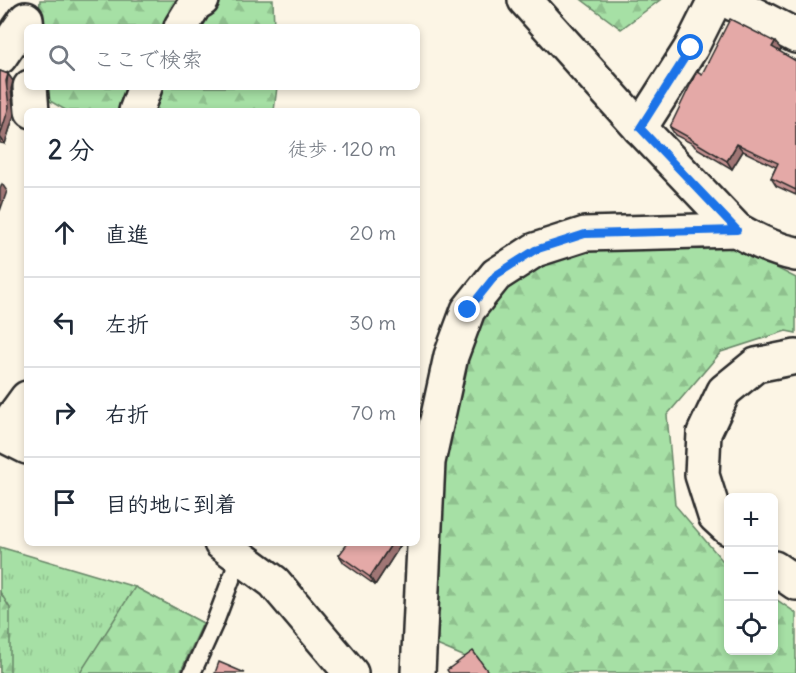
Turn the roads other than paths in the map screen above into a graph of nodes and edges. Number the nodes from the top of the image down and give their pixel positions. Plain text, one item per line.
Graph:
1 (202, 0) edge
2 (525, 0) edge
3 (715, 0) edge
4 (726, 0) edge
5 (27, 16) edge
6 (183, 24) edge
7 (796, 36) edge
8 (0, 57) edge
9 (30, 90) edge
10 (144, 90) edge
11 (32, 108) edge
12 (137, 108) edge
13 (640, 128) junction
14 (737, 230) junction
15 (796, 254) edge
16 (796, 357) edge
17 (24, 405) edge
18 (9, 438) edge
19 (724, 524) edge
20 (231, 550) edge
21 (778, 571) edge
22 (796, 583) edge
23 (192, 673) edge
24 (351, 673) edge
25 (418, 673) edge

1 - 6 street
2 - 13 street
3 - 13 street
4 - 7 street
5 - 8 street
9 - 11 street
10 - 12 street
13 - 14 street
14 - 15 street
14 - 25 street
16 - 19 street
17 - 18 street
20 - 23 lane
20 - 24 street
21 - 22 street

